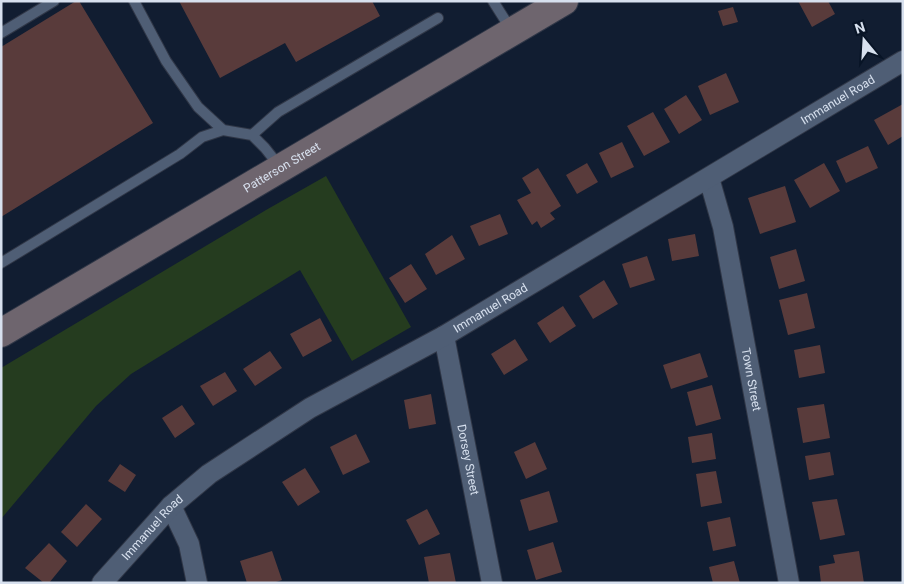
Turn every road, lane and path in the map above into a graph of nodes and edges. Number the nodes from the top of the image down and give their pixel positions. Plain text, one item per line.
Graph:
1 (54, 1) edge
2 (134, 1) edge
3 (493, 1) edge
4 (564, 1) edge
5 (438, 18) dead end
6 (513, 31) junction
7 (1, 33) edge
8 (903, 61) edge
9 (223, 130) junction
10 (252, 135) junction
11 (281, 168) junction
12 (709, 178) junction
13 (1, 263) edge
14 (1, 333) edge
15 (444, 336) junction
16 (170, 506) junction
17 (102, 583) edge
18 (197, 583) edge
19 (492, 583) edge
20 (789, 583) edge

1 - 7 lane
2 - 9 lane
3 - 6 lane
4 - 6 main road, Patterson Street
5 - 10 lane
6 - 11 main road, Patterson Street
8 - 12 street, Immanuel Road
9 - 10 lane
9 - 13 lane
10 - 11 lane
11 - 14 main road, Patterson Street
12 - 15 street, Immanuel Road
12 - 20 street, Town Street
15 - 16 street, Immanuel Road
15 - 19 street, Dorsey Street
16 - 17 street, Immanuel Road
16 - 18 street

